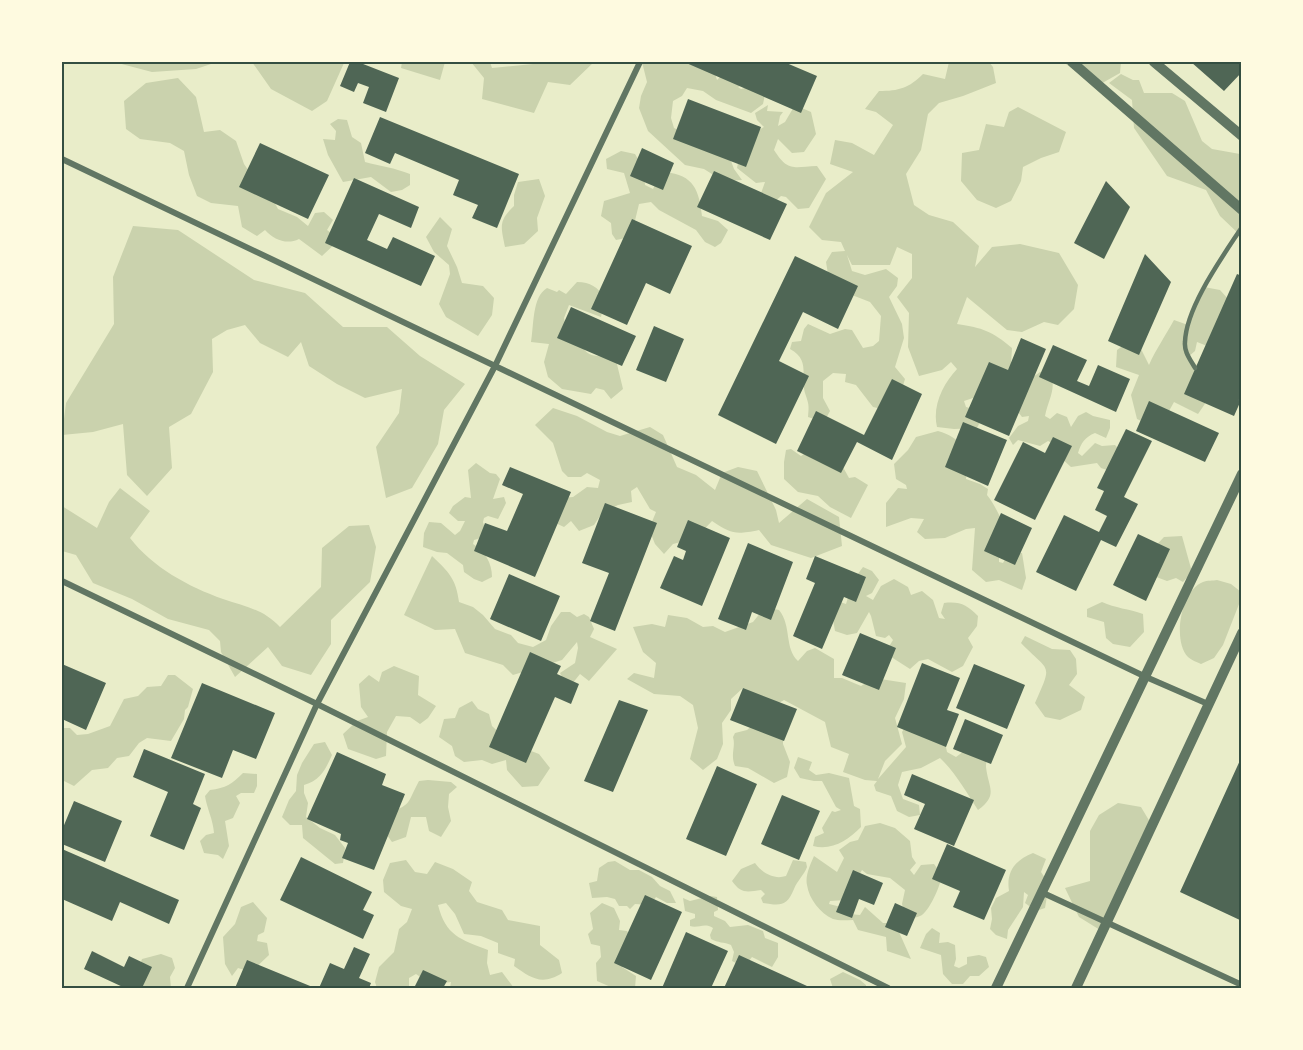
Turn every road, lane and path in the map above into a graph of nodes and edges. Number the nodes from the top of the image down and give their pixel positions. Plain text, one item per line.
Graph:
1 (640, 62) edge
2 (1072, 62) edge
3 (1154, 62) edge
4 (1242, 136) edge
5 (62, 159) edge
6 (1242, 210) edge
7 (1242, 227) edge
8 (495, 366) junction
9 (1195, 368) dead end
10 (1242, 474) edge
11 (62, 581) edge
12 (1242, 633) edge
13 (1146, 676) junction
14 (317, 704) junction
15 (1208, 704) junction
16 (1041, 892) junction
17 (1107, 921) junction
18 (1242, 985) edge
19 (187, 988) edge
20 (888, 988) edge
21 (996, 988) edge
22 (1076, 988) edge

1 - 8 street
2 - 6 street
3 - 4 street
5 - 8 street
7 - 9 lane
8 - 13 street
8 - 14 street
10 - 13 street
11 - 14 street
12 - 15 street
13 - 15 street
13 - 16 street
14 - 19 street
14 - 20 street
15 - 17 street
16 - 17 street
16 - 21 street
17 - 18 street
17 - 22 street

